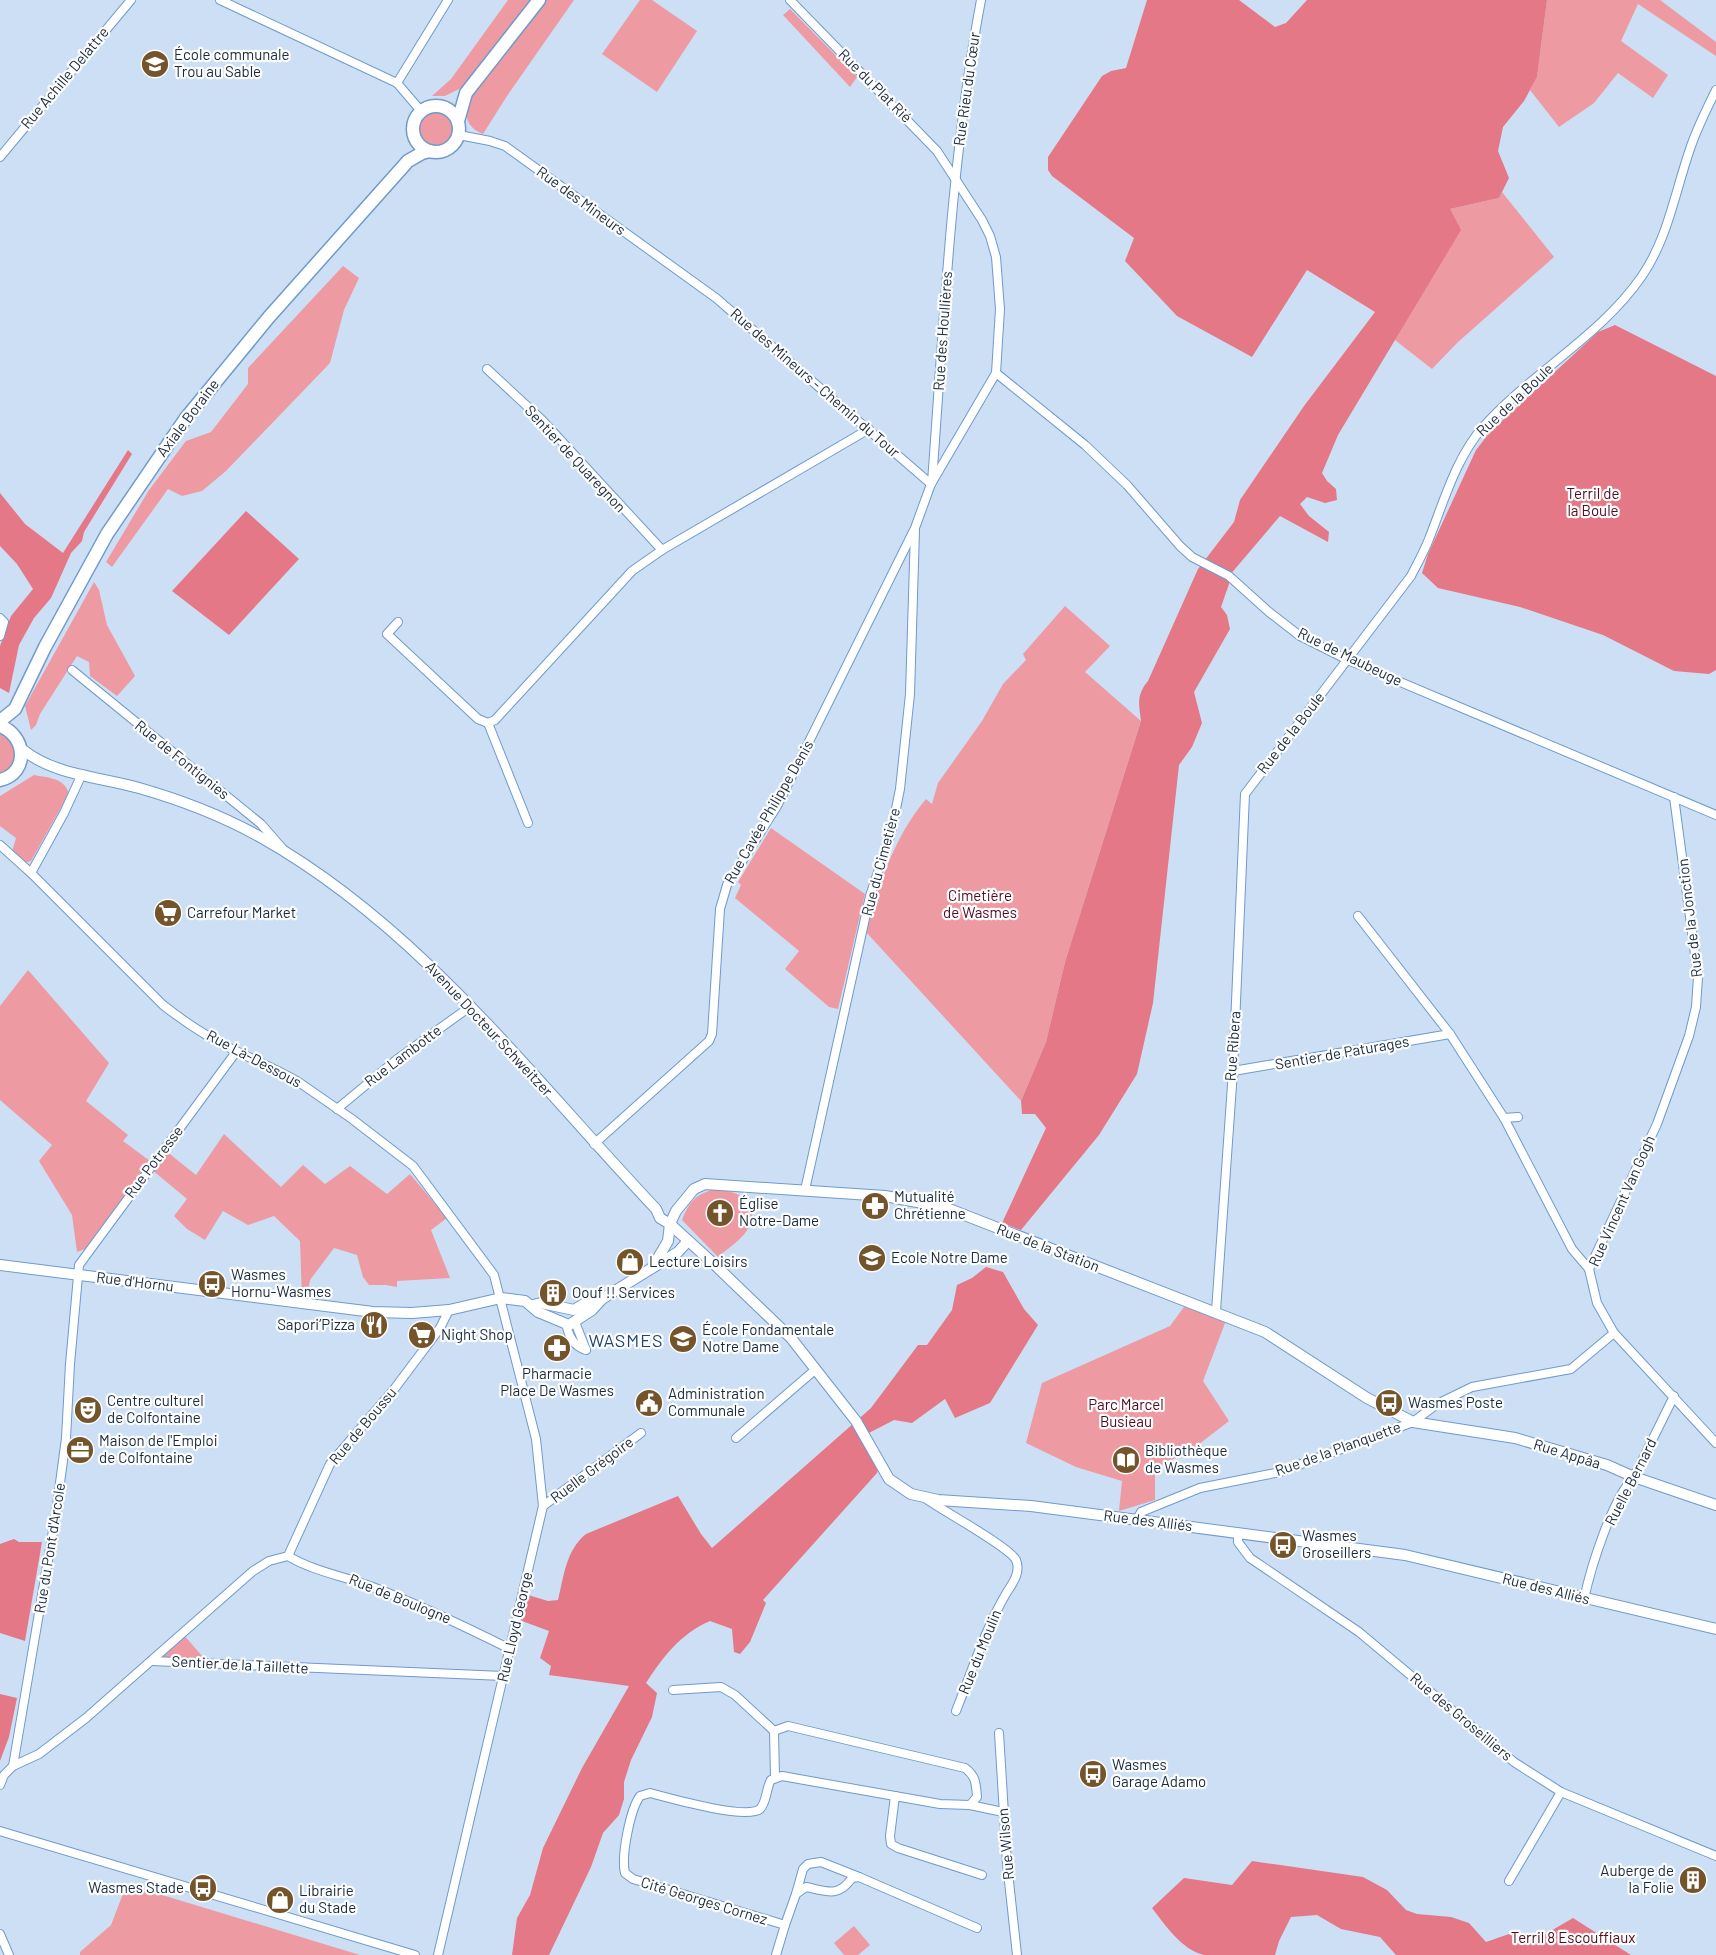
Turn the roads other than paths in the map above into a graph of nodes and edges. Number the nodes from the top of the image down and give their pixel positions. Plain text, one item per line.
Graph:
1 (131, 0) edge
2 (220, 0) edge
3 (448, 0) edge
4 (539, 0) edge
5 (790, 0) edge
6 (981, 0) edge
7 (397, 83) junction
8 (1716, 90) edge
9 (466, 93) junction
10 (442, 106) junction
11 (421, 111) junction
12 (458, 121) junction
13 (414, 134) junction
14 (459, 136) junction
15 (430, 151) junction
16 (0, 157) edge
17 (408, 161) junction
18 (955, 178) junction
19 (697, 284) joint
20 (486, 370) dead end
21 (996, 373) junction
22 (869, 429) junction
23 (931, 484) junction
24 (915, 528) junction
25 (662, 550) junction
26 (2, 620) edge
27 (398, 622) dead end
28 (0, 636) edge
29 (1348, 660) junction
30 (72, 670) dead end
31 (14, 709) junction
32 (0, 721) edge
33 (492, 722) junction
34 (0, 726) edge
35 (14, 733) junction
36 (22, 749) junction
37 (41, 764) junction
38 (82, 774) junction
39 (4, 779) edge
40 (1252, 783) joint
41 (1674, 797) junction
42 (1716, 815) edge
43 (528, 823) dead end
44 (0, 845) edge
45 (287, 853) junction
46 (31, 873) junction
47 (1358, 916) dead end
48 (471, 1006) junction
49 (1450, 1034) junction
50 (236, 1052) junction
51 (1233, 1071) junction
52 (337, 1109) junction
53 (1518, 1117) dead end
54 (1504, 1118) junction
55 (1657, 1124) joint
56 (594, 1144) junction
57 (806, 1190) junction
58 (672, 1220) junction
59 (688, 1242) junction
60 (0, 1265) edge
61 (652, 1268) junction
62 (1589, 1269) junction
63 (77, 1274) junction
64 (501, 1298) junction
65 (448, 1310) junction
66 (1216, 1312) junction
67 (1614, 1333) junction
68 (816, 1369) junction
69 (1674, 1396) junction
70 (1414, 1422) junction
71 (641, 1433) dead end
72 (736, 1438) dead end
73 (1716, 1443) edge
74 (1634, 1477) junction
75 (923, 1497) junction
76 (1716, 1505) edge
77 (543, 1506) junction
78 (1137, 1520) junction
79 (1238, 1533) junction
80 (288, 1556) junction
81 (1584, 1598) junction
82 (1716, 1629) edge
83 (510, 1649) junction
84 (152, 1661) junction
85 (503, 1676) junction
86 (673, 1690) dead end
87 (956, 1711) dead end
88 (774, 1731) junction
89 (999, 1733) dead end
90 (13, 1766) junction
91 (775, 1777) junction
92 (0, 1785) edge
93 (1561, 1792) junction
94 (895, 1796) junction
95 (970, 1805) junction
96 (1003, 1812) junction
97 (0, 1831) edge
98 (1716, 1856) edge
99 (982, 1875) dead end
100 (859, 1877) junction
101 (1509, 1881) dead end
102 (796, 1894) junction
103 (785, 1926) junction
104 (977, 1928) dead end
105 (0, 1934) edge
106 (9, 1955) edge
107 (415, 1955) edge
108 (438, 1955) edge
109 (776, 1955) edge
110 (1017, 1955) edge

1 - 16 street, Rue Achille Delattre
2 - 7 street
3 - 7 street
4 - 9 main road
5 - 18 street, Rue du Plat Rié
6 - 18 street, Rue Rieu du Cœur
7 - 11 street
8 - 29 street, Rue de la Boule
9 - 10 main road
9 - 12 main road
10 - 11 main road
10 - 12 main road
11 - 13 main road
12 - 14 main road
13 - 15 main road
13 - 17 main road
14 - 15 main road
14 - 19 street, Rue des Mineurs
15 - 17 main road
17 - 31 main road, Axiale Boraine
18 - 21 street, Rue du Plat Rié
18 - 23 street, Rue des Houllières
19 - 22 street, Rue des Mineurs - Chemin du Tour
20 - 25 street, Sentier de Quaregnon
21 - 23 street
21 - 29 street, Rue de Maubeuge
22 - 23 street, Rue des Mineurs - Chemin du Tour
22 - 25 street
23 - 24 street, Rue Cavée Philippe Denis
24 - 56 street, Rue Cavée Philippe Denis
24 - 57 street, Rue du Cimetière
25 - 33 street
26 - 28 street
27 - 33 street
29 - 40 street, Rue de la Boule
29 - 41 street, Rue de Maubeuge
30 - 45 street, Rue de Fontignies
31 - 32 main road, Axiale Boraine
31 - 35 main road, Axiale Boraine
33 - 43 street
34 - 35 main road
35 - 36 main road, Axiale Boraine
36 - 37 street
36 - 39 main road
37 - 38 street, Avenue Docteur Schweitzer
37 - 39 street
38 - 45 street, Avenue Docteur Schweitzer
38 - 46 street
40 - 51 street, Rue Ribera
41 - 42 street, Rue de Maubeuge
41 - 55 street, Rue de la Jonction
44 - 46 street, Rue Là-Dessous
45 - 48 street, Avenue Docteur Schweitzer
46 - 50 street, Rue Là-Dessous
47 - 49 street
48 - 52 street, Rue Lambotte
48 - 56 street, Avenue Docteur Schweitzer
49 - 51 street, Sentier de Paturages
49 - 54 street
50 - 52 street, Rue Là-Dessous
50 - 63 street, Rue Potresse
51 - 66 street, Rue Ribera
52 - 64 street, Rue Là-Dessous
53 - 54 street
54 - 62 street
55 - 62 street, Rue Vincent Van Gogh
56 - 58 street, Avenue Docteur Schweitzer
57 - 58 street, Rue de la Station
57 - 66 street, Rue de la Station
58 - 59 street
58 - 61 street
59 - 61 street
59 - 68 street, Rue des Alliés
60 - 63 street, Rue d'Hornu
61 - 64 street, Rue d'Hornu
62 - 67 street, Rue Vincent Van Gogh
63 - 65 street, Rue d'Hornu
63 - 90 street, Rue du Pont d'Arcole
64 - 65 street, Rue d'Hornu
64 - 77 street, Rue Lloyd George
65 - 80 street, Rue de Boussu
66 - 70 street, Rue de la Station
67 - 69 street, Rue Vincent Van Gogh
67 - 70 street, Rue de la Planquette
68 - 72 street
68 - 75 street, Rue des Alliés
69 - 73 street, Rue Vincent Van Gogh
69 - 74 street, Ruelle Bernard
70 - 74 street, Rue Appâa
70 - 78 street, Rue de la Planquette
71 - 77 street, Ruelle Grégoire
74 - 76 street, Rue Appâa
74 - 81 street, Ruelle Bernard
75 - 78 street, Rue des Alliés
75 - 87 street, Rue du Moulin
77 - 83 street, Rue Lloyd George
78 - 79 street, Rue des Alliés
79 - 81 street, Rue des Alliés
79 - 93 street, Rue des Groseilliers
80 - 83 street, Rue de Boulogne
80 - 84 street
81 - 82 street, Rue des Alliés
83 - 85 street, Rue Lloyd George
84 - 85 street, Sentier de la Taillette
84 - 90 street, Sentier de la Taillette
85 - 108 street, Rue Lloyd George
86 - 88 street
88 - 91 street, Cité Georges Cornez
88 - 95 street
89 - 96 street, Rue Wilson
90 - 92 street, Rue du Pont d'Arcole
91 - 94 street
91 - 103 street, Cité Georges Cornez
93 - 98 street, Rue des Groseilliers
93 - 101 street
94 - 95 street
94 - 99 street
95 - 96 street
96 - 110 street, Rue Wilson
97 - 107 street
100 - 102 street
100 - 102 street, Cité Georges Cornez
100 - 104 street, Cité Georges Cornez
102 - 103 street, Cité Georges Cornez
103 - 109 street, Cité Georges Cornez
105 - 106 street

